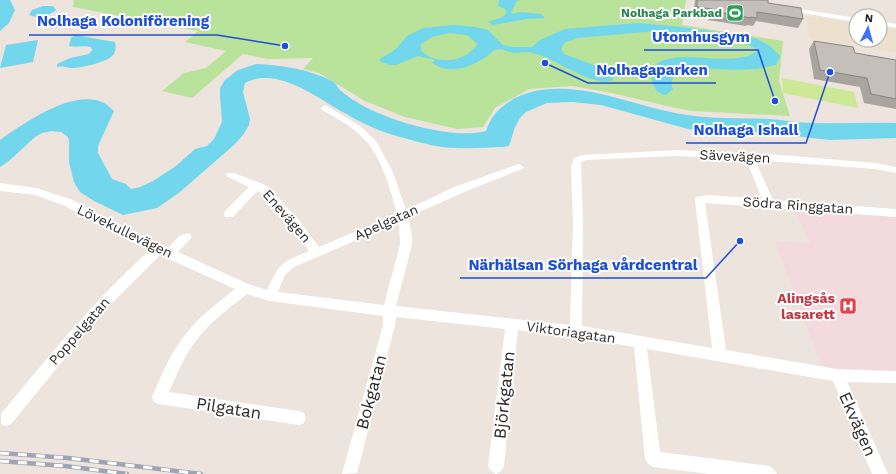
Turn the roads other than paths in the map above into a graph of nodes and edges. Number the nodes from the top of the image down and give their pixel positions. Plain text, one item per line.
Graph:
1 (779, 8) edge
2 (848, 19) edge
3 (325, 108) dead end
4 (749, 156) junction
5 (519, 168) dead end
6 (896, 170) edge
7 (231, 175) dead end
8 (260, 186) junction
9 (0, 187) edge
10 (769, 203) junction
11 (896, 212) edge
12 (229, 214) dead end
13 (404, 215) junction
14 (186, 238) dead end
15 (164, 251) junction
16 (317, 253) junction
17 (245, 288) junction
18 (270, 296) junction
19 (390, 311) junction
20 (512, 324) junction
21 (576, 331) junction
22 (640, 341) junction
23 (720, 356) junction
24 (837, 375) junction
25 (896, 377) edge
26 (299, 418) dead end
27 (6, 419) dead end
28 (496, 466) dead end
29 (350, 473) edge
30 (768, 474) edge
31 (880, 474) edge

1 - 2 street
3 - 13 street, Bokgatan
4 - 6 street, Sävevägen
4 - 10 street
4 - 21 street, Sävevägen
5 - 13 street, Apelgatan
7 - 8 street, Enevägen
8 - 12 street
8 - 16 street, Enevägen
9 - 15 street, Lövekullevägen
10 - 11 street, Södra Ringgatan
10 - 23 street, Södra Ringgatan
13 - 16 street, Apelgatan
13 - 19 street, Bokgatan
14 - 15 street, Poppelgatan
15 - 17 street, Lövekullevägen
15 - 27 street, Poppelgatan
16 - 18 street, Apelgatan
17 - 18 street, Viktoriagatan
17 - 26 street, Pilgatan
18 - 19 street, Viktoriagatan
19 - 20 street, Viktoriagatan
19 - 29 street, Bokgatan
20 - 21 street, Viktoriagatan
20 - 28 street, Björkgatan
21 - 22 street, Viktoriagatan
22 - 23 street, Viktoriagatan
22 - 30 street
23 - 24 street, Viktoriagatan
24 - 25 street, Viktoriagatan
24 - 31 street, Ekvägen

